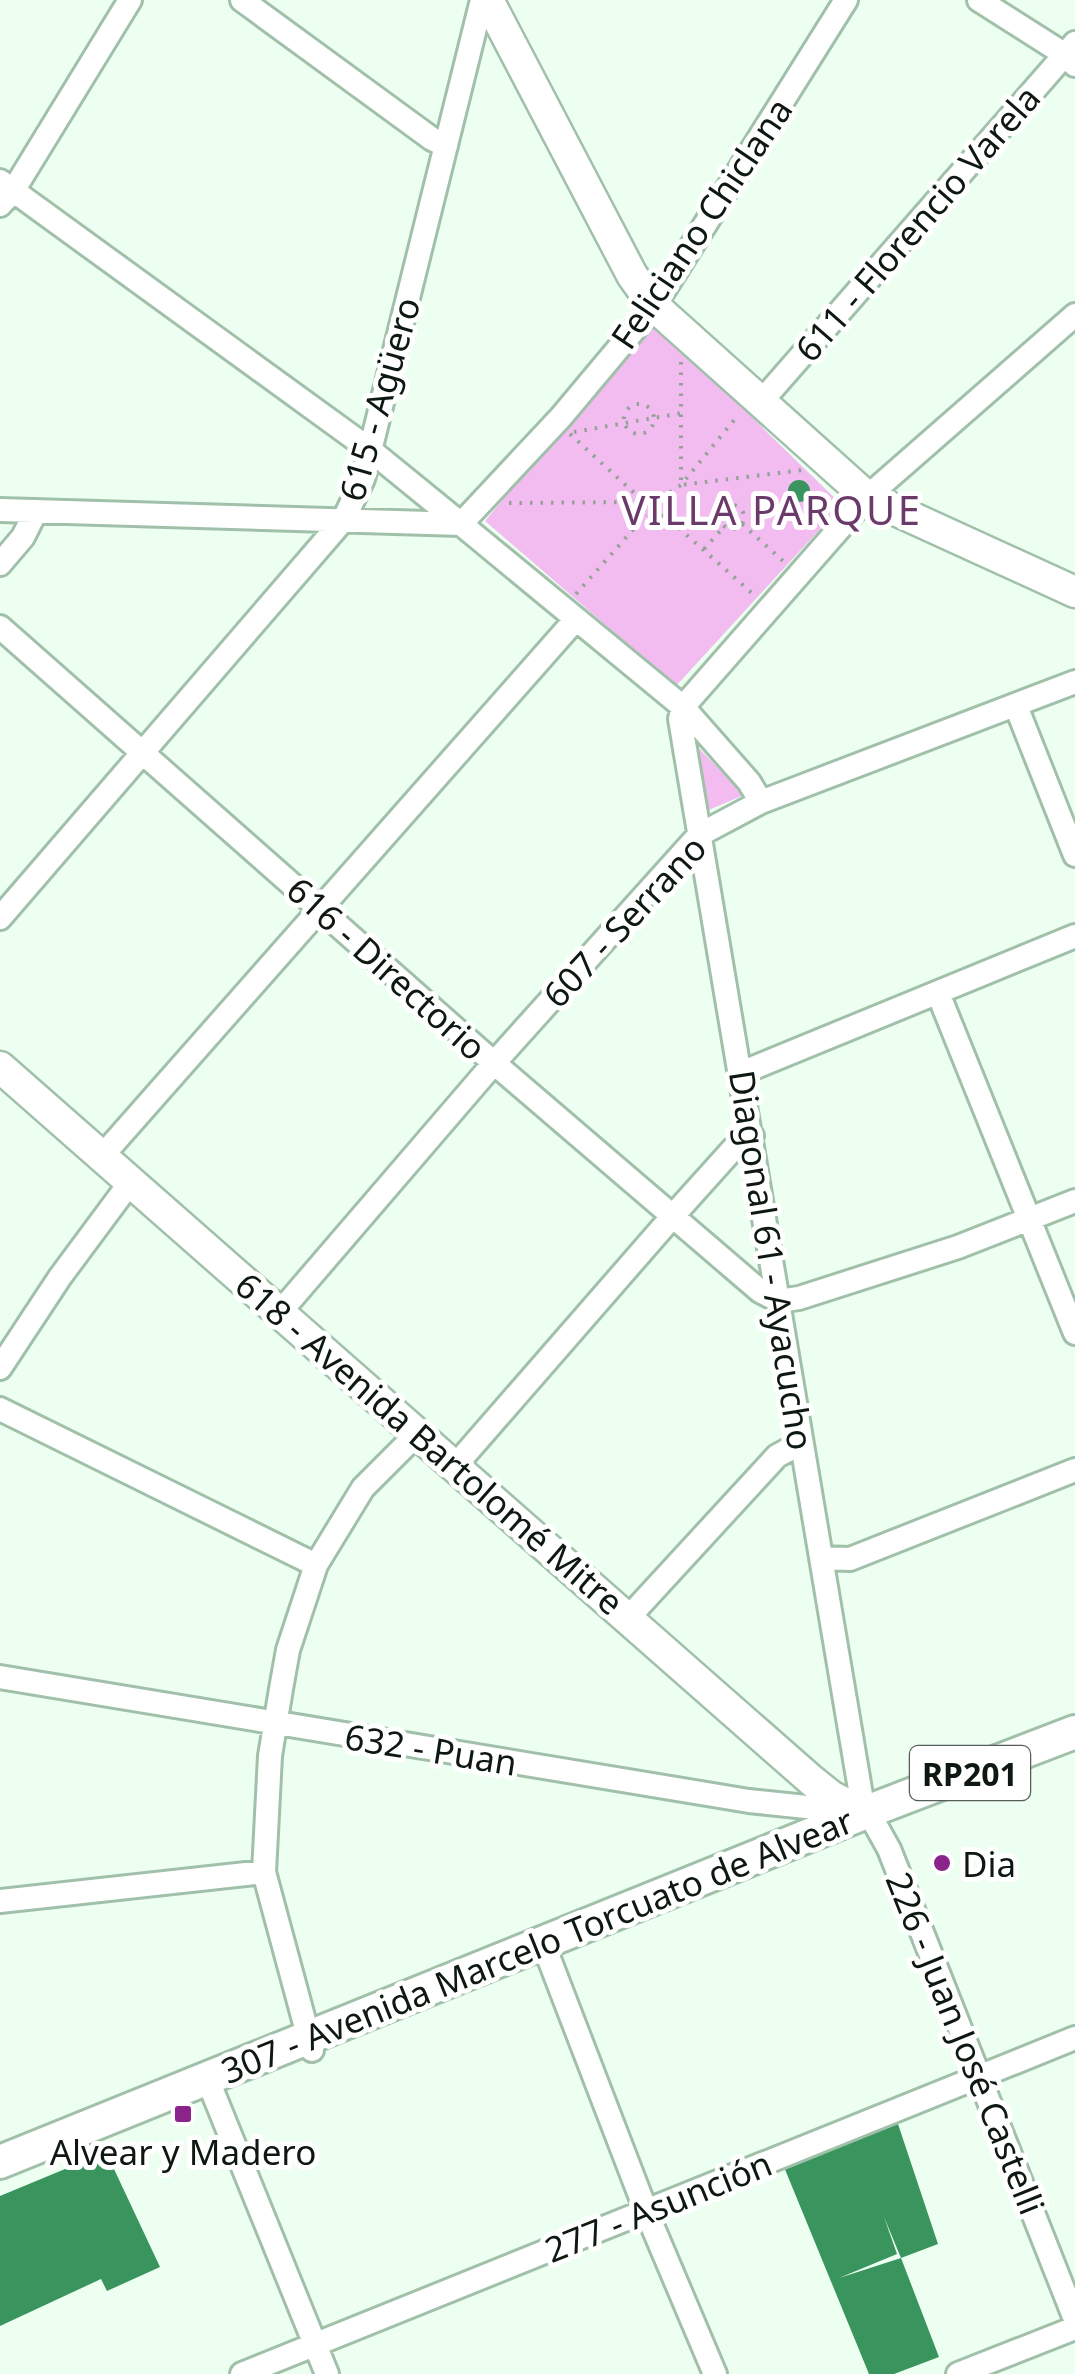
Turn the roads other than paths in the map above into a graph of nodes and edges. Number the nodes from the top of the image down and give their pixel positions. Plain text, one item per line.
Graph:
1 (130, 0) edge
2 (242, 0) edge
3 (485, 0) edge
4 (846, 0) edge
5 (979, 0) edge
6 (1072, 54) edge
7 (446, 146) junction
8 (4, 192) edge
9 (654, 306) junction
10 (1075, 314) edge
11 (757, 400) junction
12 (370, 449) junction
13 (867, 498) junction
14 (0, 510) edge
15 (36, 512) junction
16 (344, 518) junction
17 (461, 524) junction
18 (0, 564) edge
19 (1075, 592) edge
20 (570, 614) junction
21 (0, 627) edge
22 (1075, 682) edge
23 (1016, 706) junction
24 (682, 707) junction
25 (142, 752) junction
26 (761, 802) junction
27 (698, 835) junction
28 (1075, 855) edge
29 (322, 909) junction
30 (0, 918) edge
31 (1075, 936) edge
32 (938, 993) junction
33 (494, 1063) junction
34 (0, 1067) edge
35 (741, 1073) junction
36 (752, 1136) junction
37 (103, 1154) junction
38 (132, 1180) junction
39 (1075, 1201) edge
40 (670, 1218) junction
41 (1030, 1218) junction
42 (779, 1301) junction
43 (281, 1311) junction
44 (1075, 1332) edge
45 (0, 1368) edge
46 (0, 1408) edge
47 (418, 1433) junction
48 (802, 1443) junction
49 (455, 1466) junction
50 (1075, 1470) edge
51 (821, 1558) junction
52 (316, 1565) junction
53 (628, 1618) junction
54 (0, 1677) edge
55 (275, 1723) junction
56 (1075, 1732) edge
57 (1075, 1749) edge
58 (870, 1818) junction
59 (264, 1872) junction
60 (0, 1900) edge
61 (545, 1949) junction
62 (1075, 2038) edge
63 (310, 2044) junction
64 (978, 2074) junction
65 (210, 2084) junction
66 (0, 2162) edge
67 (0, 2176) edge
68 (646, 2212) junction
69 (1075, 2319) edge
70 (1075, 2328) edge
71 (315, 2346) junction
72 (242, 2374) edge
73 (326, 2374) edge
74 (715, 2374) edge
75 (958, 2374) edge

1 - 8 street
2 - 7 street
3 - 7 street, 615 - Agüero
3 - 9 main road
4 - 9 street, Feliciano Chiclana
5 - 6 street
6 - 11 street, 611 - Florencio Varela
7 - 12 street, 615 - Agüero
8 - 12 street
9 - 11 main road
9 - 17 street, Feliciano Chiclana
10 - 13 street
11 - 13 main road
12 - 16 street, 615 - Agüero
12 - 17 street
13 - 19 main road
13 - 24 street
14 - 15 street
15 - 16 street
15 - 18 street
16 - 17 street
16 - 25 street, 615 - Agüero
17 - 20 street
20 - 24 street
20 - 29 street
21 - 25 street, 616 - Directorio
22 - 23 street, 607 - Serrano
23 - 26 street, 607 - Serrano
23 - 28 street
24 - 26 street
24 - 27 street, Diagonal 61 - Ayacucho
25 - 29 street, 616 - Directorio
25 - 30 street, 615 - Agüero
26 - 27 street, 607 - Serrano
27 - 33 street, 607 - Serrano
27 - 35 street, Diagonal 61 - Ayacucho
29 - 33 street, 616 - Directorio
29 - 37 street
31 - 32 street
32 - 35 street
32 - 41 street
33 - 40 street, 616 - Directorio
33 - 43 street, 607 - Serrano
34 - 37 main road, 618 - Avenida Bartolomé Mitre / RP201
35 - 36 street, Diagonal 61 - Ayacucho
36 - 40 street
36 - 42 street, Diagonal 61 - Ayacucho
37 - 38 main road, 618 - Avenida Bartolomé Mitre / RP201
38 - 43 main road, 618 - Avenida Bartolomé Mitre / RP201
38 - 45 street
39 - 41 street
40 - 42 street, 616 - Directorio
40 - 49 street
41 - 42 street
41 - 44 street
42 - 48 street, Diagonal 61 - Ayacucho
43 - 47 main road, 618 - Avenida Bartolomé Mitre / RP201
46 - 52 street
47 - 49 main road, 618 - Avenida Bartolomé Mitre / RP201
47 - 52 street
48 - 51 street, Diagonal 61 - Ayacucho
48 - 53 street
49 - 53 main road, 618 - Avenida Bartolomé Mitre / RP201
50 - 51 street
51 - 58 street, Diagonal 61 - Ayacucho
52 - 55 street
53 - 58 main road, 618 - Avenida Bartolomé Mitre / RP201
54 - 55 street, 632 - Puan
55 - 58 street, 632 - Puan
55 - 59 street
56 - 58 main road, 307 - Avenida Marcelo Torcuato de Alvear / RP201
57 - 58 main road, 307 - Avenida Marcelo Torcuato de Alvear / RP201
58 - 61 main road, 307 - Avenida Marcelo Torcuato de Alvear
58 - 64 street, 226 - Juan José Castelli
59 - 60 street
59 - 63 street
61 - 63 main road, 307 - Avenida Marcelo Torcuato de Alvear
61 - 68 street
62 - 64 street, 277 - Asunción
63 - 65 main road, 307 - Avenida Marcelo Torcuato de Alvear
64 - 68 street, 277 - Asunción
64 - 69 street, 226 - Juan José Castelli
65 - 66 main road, 307 - Avenida Marcelo Torcuato de Alvear
65 - 67 main road, 307 - Avenida Marcelo Torcuato de Alvear
65 - 71 street
68 - 71 street, 277 - Asunción
68 - 74 street
70 - 75 street
71 - 72 street, 277 - Asunción
71 - 73 street

